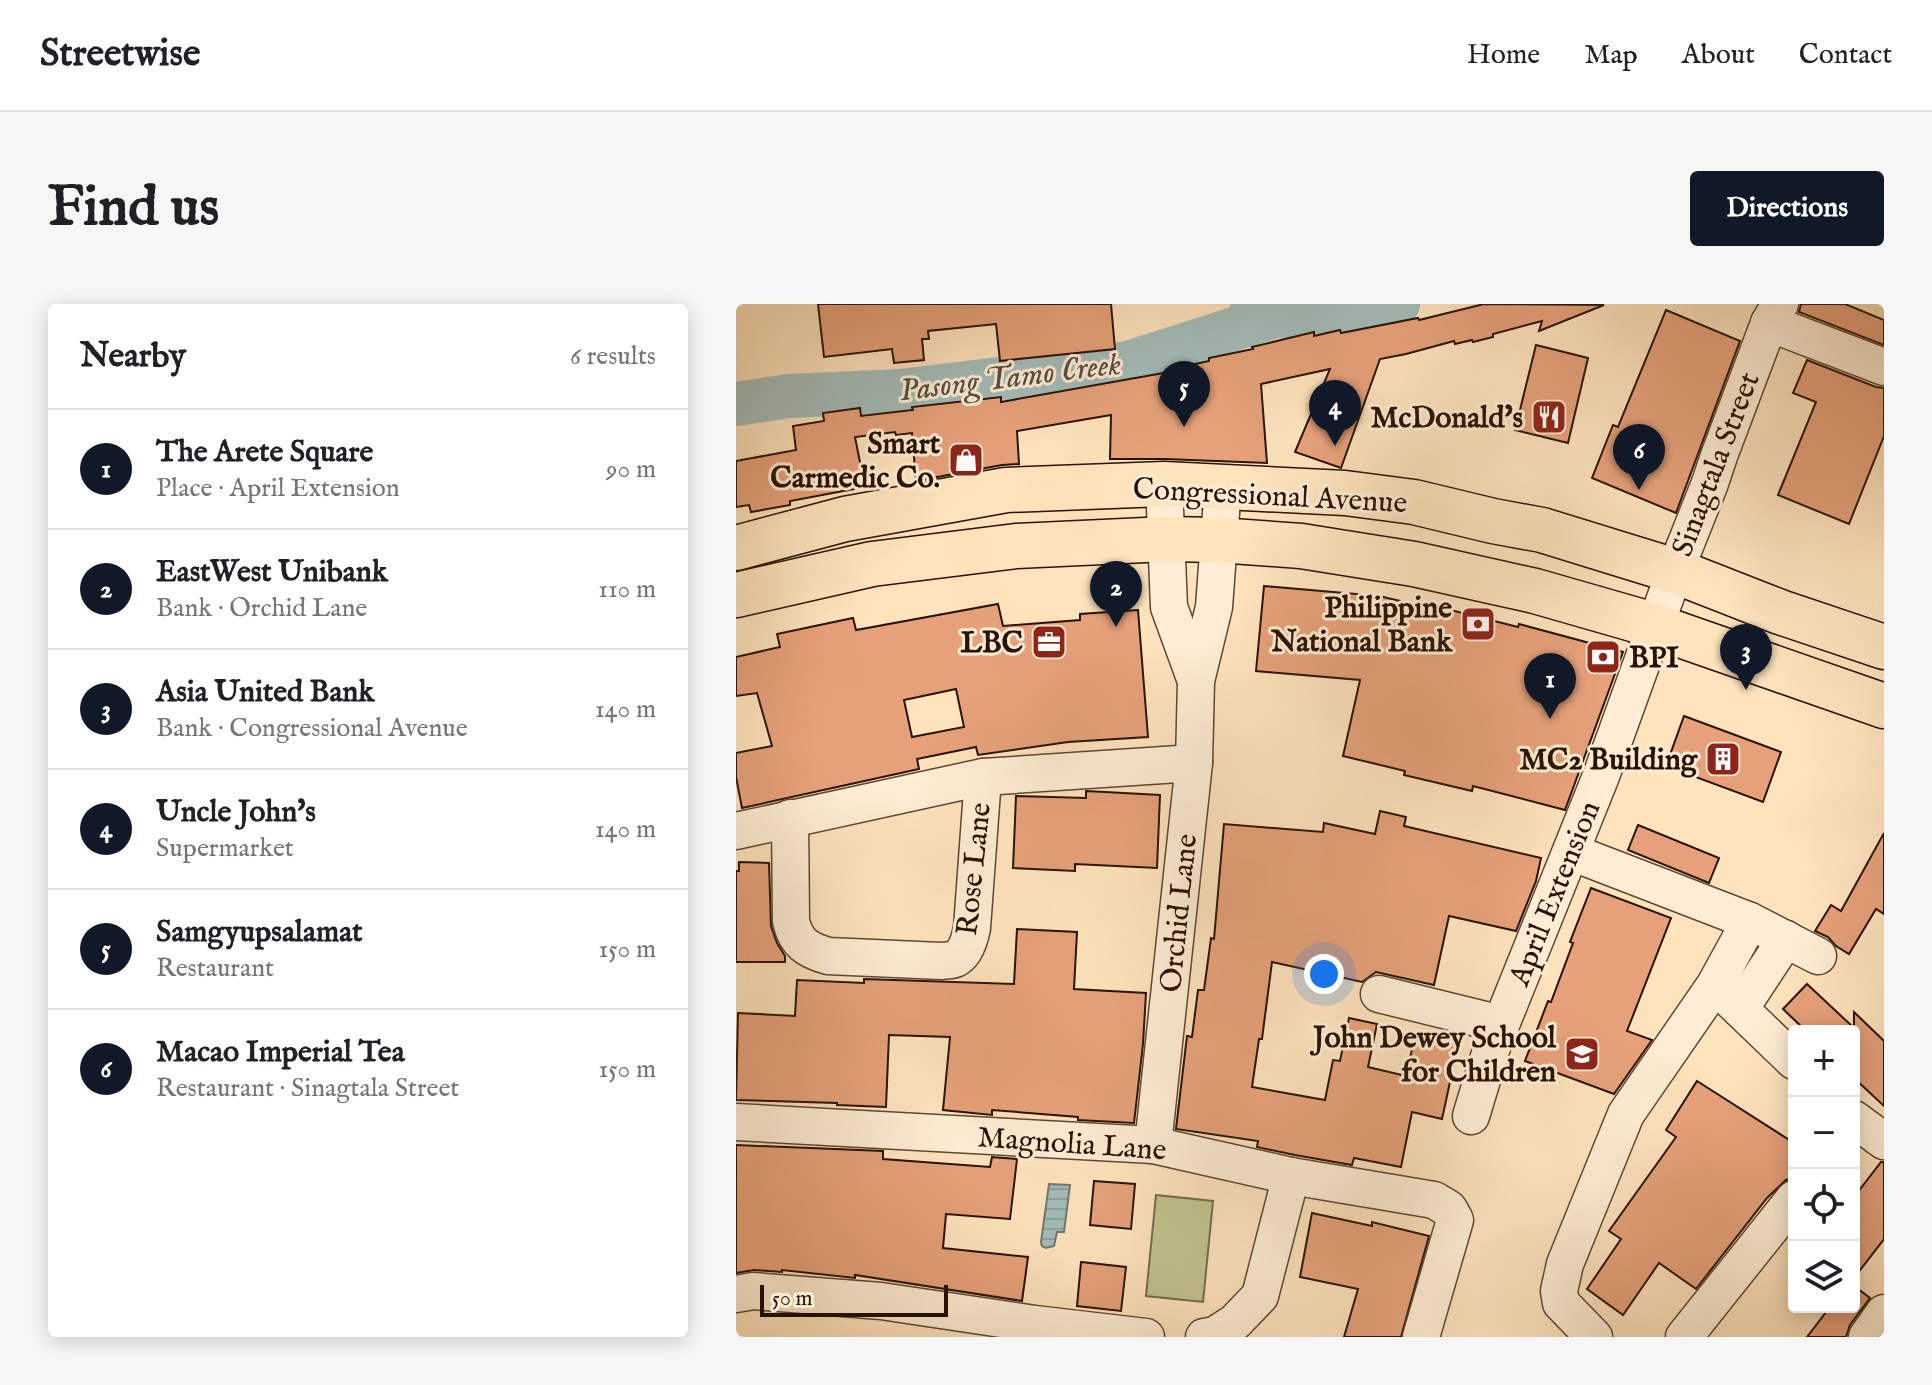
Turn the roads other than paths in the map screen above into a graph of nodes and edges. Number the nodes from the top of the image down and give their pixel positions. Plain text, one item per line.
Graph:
1 (1774, 313) edge
2 (1884, 367) edge
3 (1164, 484) junction
4 (1223, 486) junction
5 (1167, 539) junction
6 (1218, 540) junction
7 (736, 548) edge
8 (1675, 571) junction
9 (736, 595) edge
10 (1655, 626) junction
11 (1884, 647) edge
12 (1196, 681) junction
13 (1884, 706) edge
14 (1194, 763) junction
15 (983, 777) junction
16 (790, 818) junction
17 (736, 831) edge
18 (1571, 852) junction
19 (1750, 921) junction
20 (1786, 939) junction
21 (1818, 956) dead end
22 (1379, 994) dead end
23 (1728, 997) junction
24 (1501, 1024) junction
25 (1788, 1055) edge
26 (1471, 1116) dead end
27 (736, 1122) edge
28 (1153, 1145) junction
29 (1291, 1176) junction
30 (1788, 1207) edge
31 (736, 1294) edge
32 (1884, 1313) edge
33 (1146, 1337) edge
34 (1204, 1337) edge
35 (1421, 1337) edge
36 (1594, 1337) edge
37 (1684, 1337) edge
38 (1867, 1337) edge

1 - 2 street
1 - 8 street, Sinagtala Street
3 - 4 main road, Congressional Avenue
3 - 5 street, Orchid Lane
3 - 7 main road, Congressional Avenue
4 - 6 street, Orchid Lane
4 - 8 main road, Congressional Avenue
5 - 6 main road, Congressional Avenue
5 - 9 main road, Congressional Avenue
5 - 12 street, Orchid Lane
6 - 10 main road, Congressional Avenue
6 - 12 street, Orchid Lane
8 - 10 street, Sinagtala Street
8 - 11 main road, Congressional Avenue
10 - 13 main road, Congressional Avenue
10 - 18 street, April Extension
12 - 14 street, Orchid Lane
14 - 15 street
14 - 28 street, Orchid Lane
15 - 16 street
15 - 16 street, Rose Lane
16 - 17 street
18 - 19 street
18 - 24 street, April Extension
19 - 20 street
19 - 23 street
20 - 21 street
20 - 23 street
22 - 24 street
23 - 25 street
23 - 36 street
24 - 26 street, April Extension
27 - 28 street, Magnolia Lane
28 - 29 street, Magnolia Lane
29 - 34 street
29 - 35 street, Magnolia Lane
30 - 37 street
31 - 33 street
32 - 38 street

